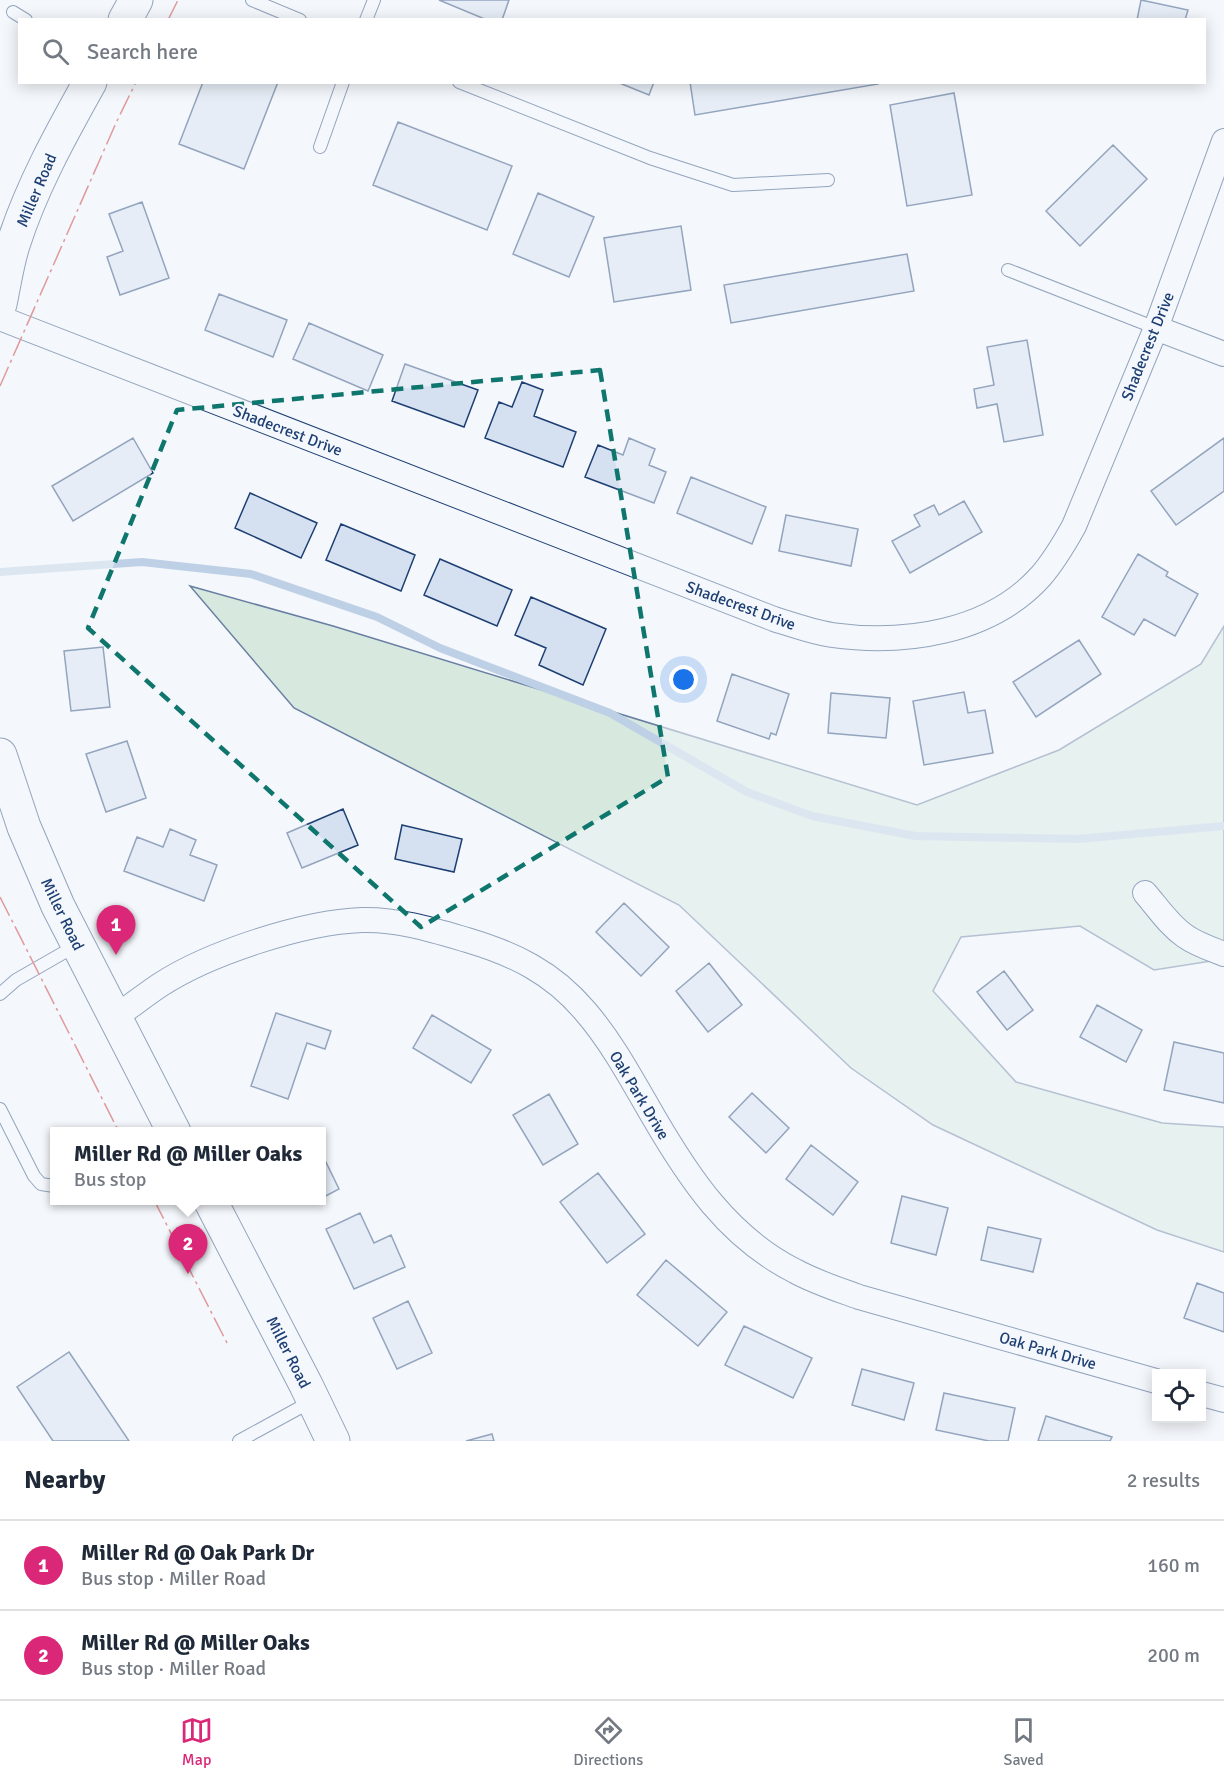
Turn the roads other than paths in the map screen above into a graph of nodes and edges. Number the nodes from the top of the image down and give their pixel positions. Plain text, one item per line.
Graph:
1 (136, 0) edge
2 (252, 0) edge
3 (374, 0) edge
4 (13, 12) dead end
5 (24, 18) edge
6 (126, 18) edge
7 (295, 18) edge
8 (367, 18) edge
9 (89, 84) edge
10 (342, 84) edge
11 (464, 84) edge
12 (1224, 141) edge
13 (321, 147) dead end
14 (828, 180) dead end
15 (1008, 270) dead end
16 (0, 304) edge
17 (0, 318) edge
18 (1156, 328) junction
19 (1224, 354) edge
20 (0, 755) edge
21 (1145, 893) dead end
22 (77, 944) junction
23 (1224, 954) edge
24 (0, 994) edge
25 (115, 1017) junction
26 (0, 1109) edge
27 (172, 1127) edge
28 (50, 1185) edge
29 (213, 1205) edge
30 (1152, 1380) edge
31 (1206, 1395) edge
32 (313, 1400) junction
33 (1224, 1400) edge
34 (239, 1441) edge
35 (333, 1441) edge

1 - 6 street
2 - 7 lane
3 - 8 lane
4 - 5 lane
9 - 16 street, Miller Road
10 - 13 lane
11 - 14 lane
12 - 18 street, Shadecrest Drive
15 - 18 lane
17 - 18 street, Shadecrest Drive
18 - 19 street
20 - 22 street, Miller Road
21 - 23 street
22 - 24 lane
22 - 25 street, Miller Road
25 - 27 street, Miller Road
25 - 30 street, Oak Park Drive
26 - 28 lane
29 - 32 street, Miller Road
31 - 33 street
32 - 34 lane
32 - 35 street, Miller Road

